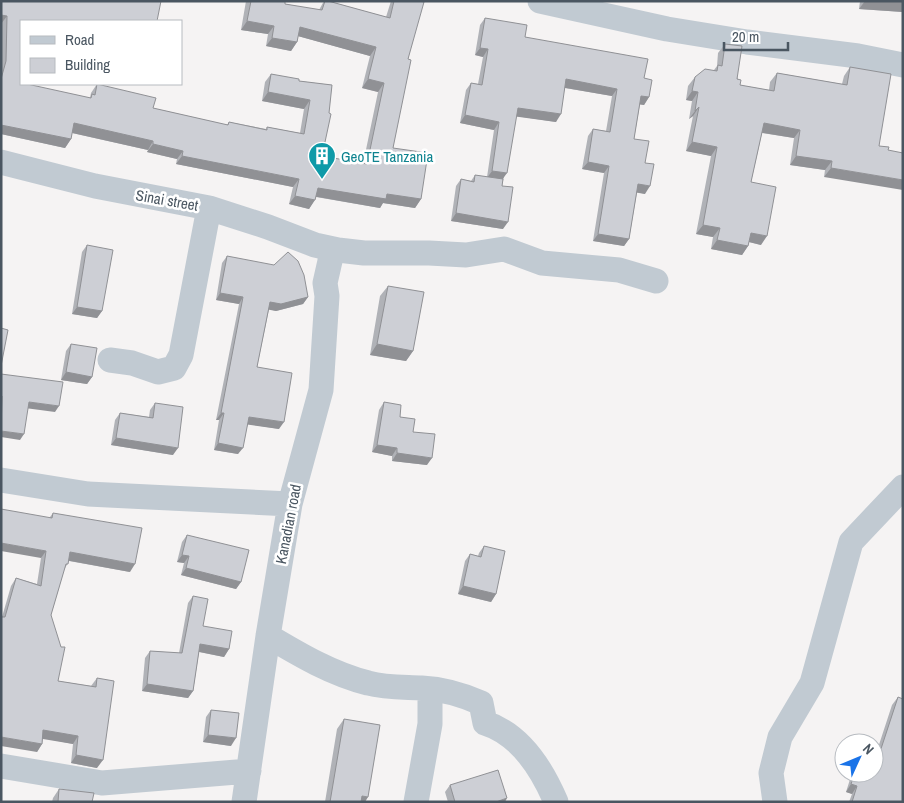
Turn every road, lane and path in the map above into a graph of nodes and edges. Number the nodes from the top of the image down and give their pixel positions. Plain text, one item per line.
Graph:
1 (540, 1) edge
2 (903, 65) edge
3 (1, 162) edge
4 (209, 208) junction
5 (330, 249) junction
6 (656, 281) dead end
7 (110, 360) dead end
8 (1, 480) edge
9 (903, 486) edge
10 (290, 504) junction
11 (268, 636) junction
12 (430, 689) junction
13 (1, 766) edge
14 (249, 772) junction
15 (244, 802) edge
16 (416, 802) edge
17 (556, 802) edge
18 (775, 802) edge

1 - 2 street
3 - 4 street, Sinai street
4 - 5 street, Sinai street
4 - 7 street
5 - 6 street, Sinai street
5 - 10 street, Kanadian road
8 - 10 street
9 - 18 street
10 - 11 street, Kanadian road
11 - 12 street
11 - 14 street, Kanadian road
12 - 16 street
12 - 17 street
13 - 14 street
14 - 15 street, Kanadian road

